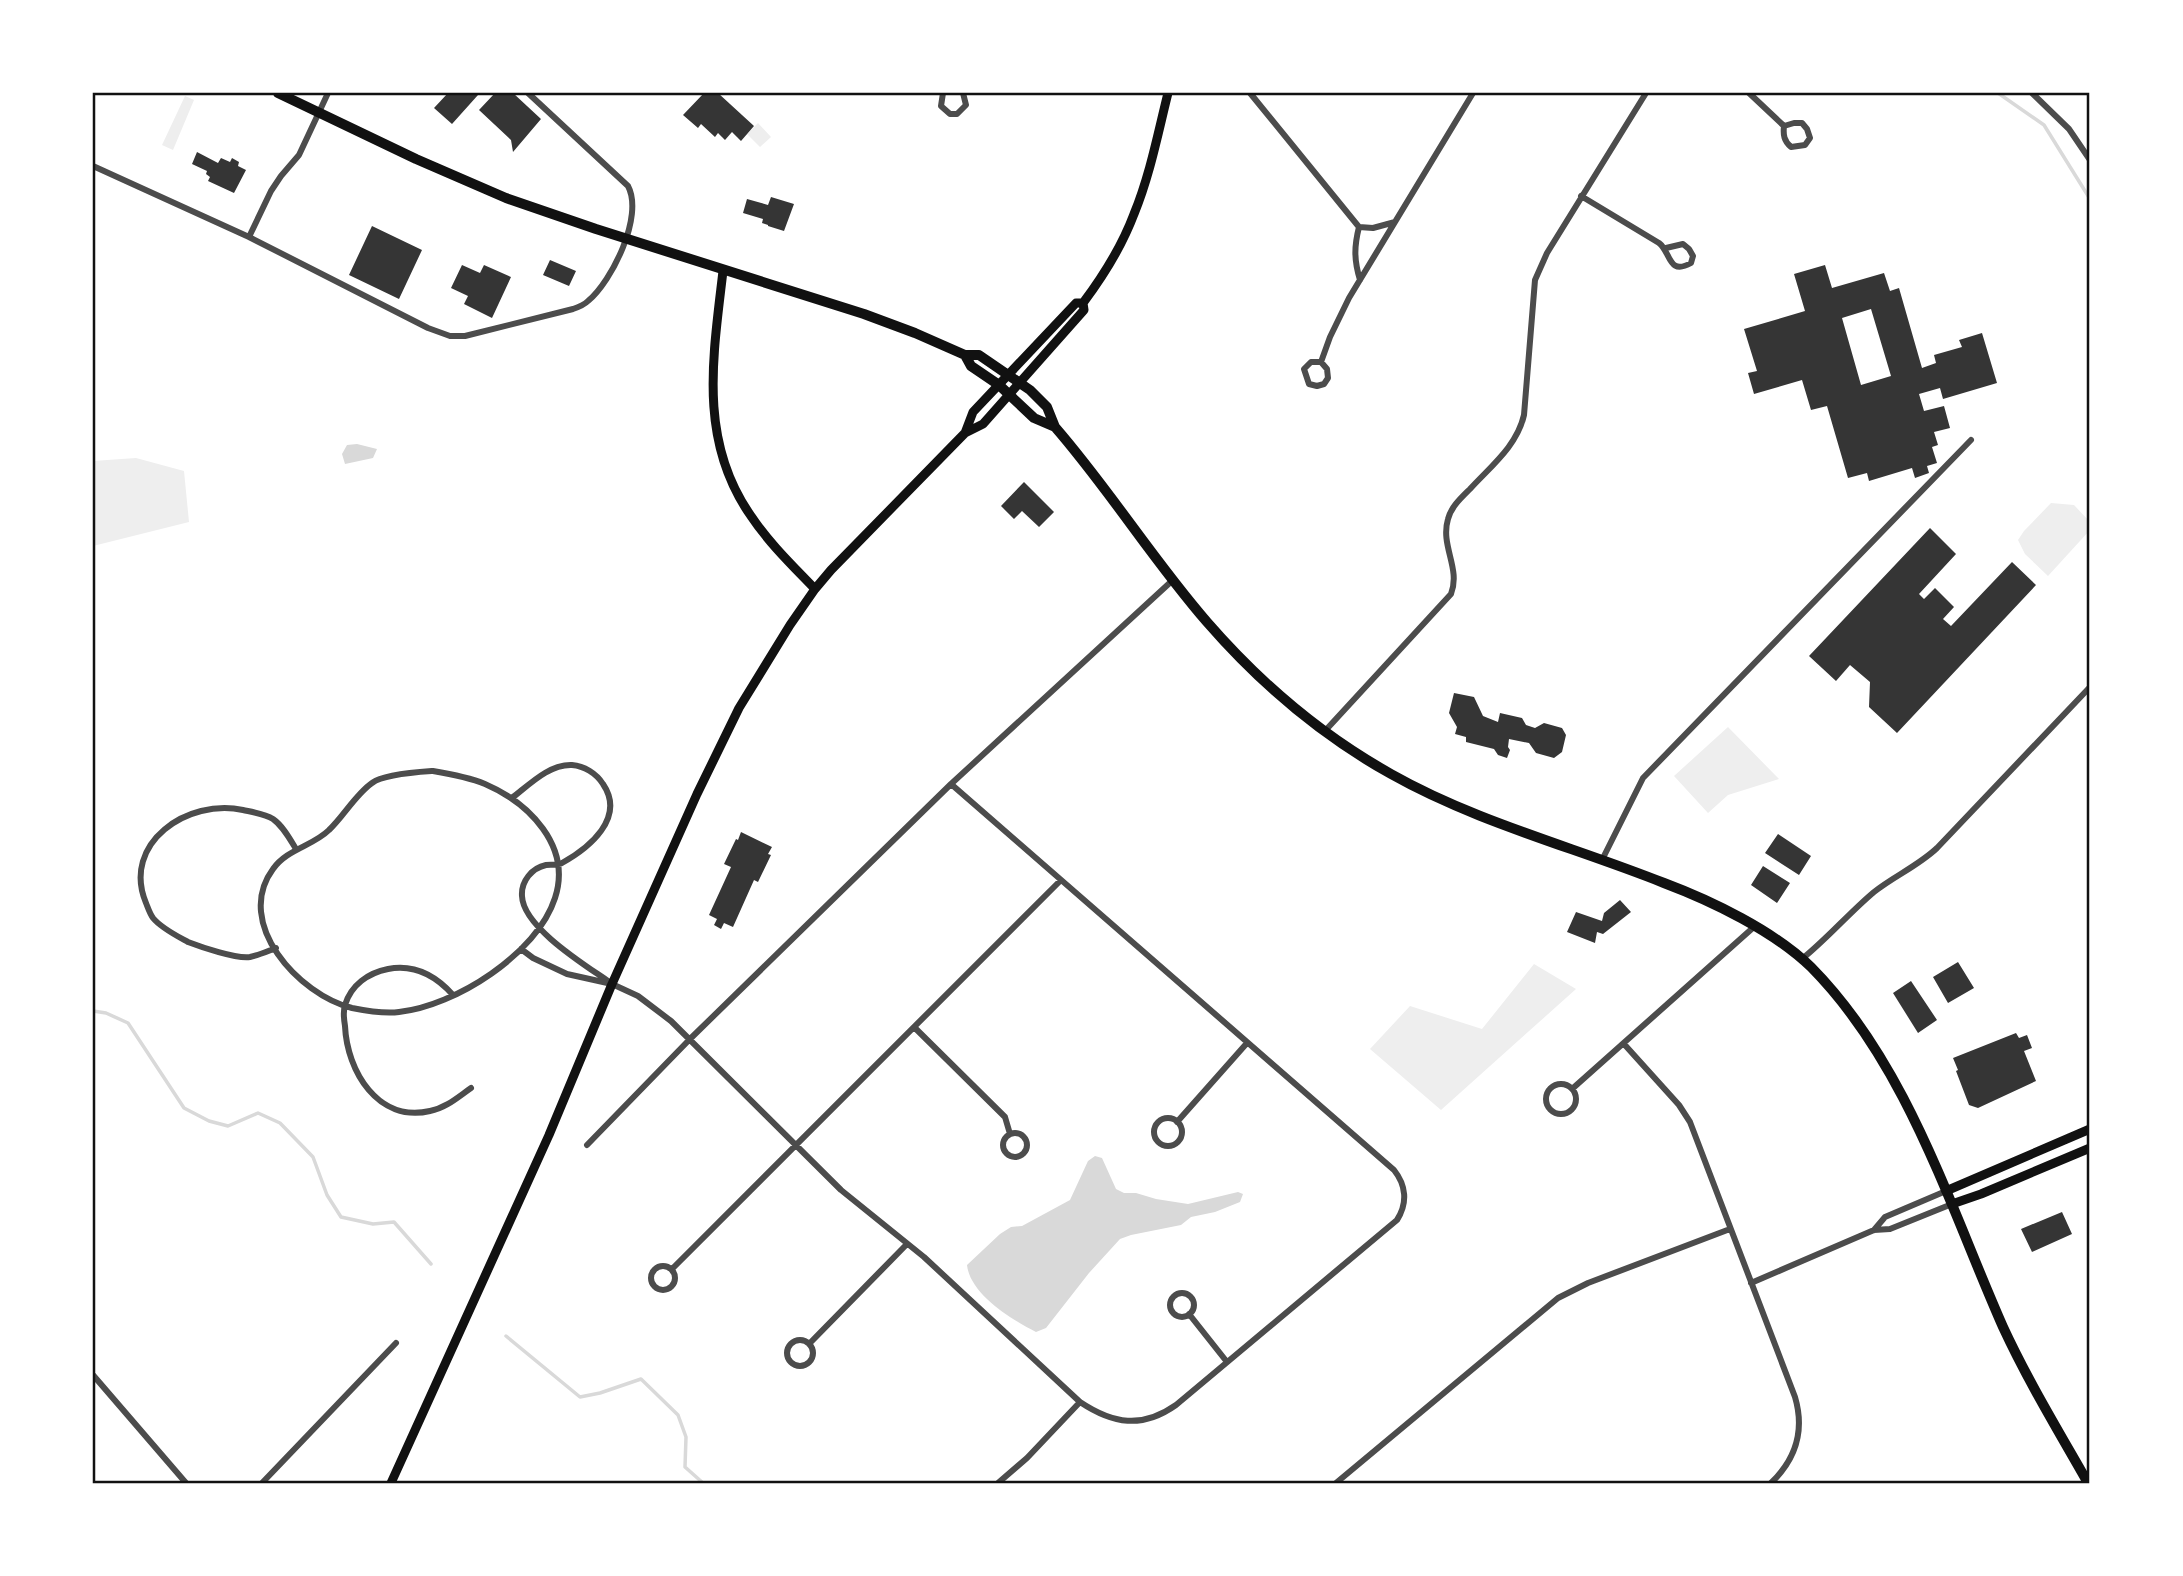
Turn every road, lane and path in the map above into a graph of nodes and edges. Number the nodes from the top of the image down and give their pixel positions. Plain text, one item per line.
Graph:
1 (278, 93) edge
2 (328, 93) edge
3 (528, 93) edge
4 (943, 93) edge
5 (963, 93) edge
6 (1168, 93) edge
7 (1250, 93) edge
8 (1473, 93) edge
9 (1646, 93) edge
10 (1749, 93) edge
11 (2032, 93) edge
12 (319, 113) junction
13 (1784, 126) junction
14 (2090, 160) edge
15 (93, 166) edge
16 (1581, 196) junction
17 (1395, 222) junction
18 (1359, 228) junction
19 (248, 237) junction
20 (626, 238) junction
21 (1665, 248) junction
22 (723, 271) junction
23 (1360, 280) junction
24 (1083, 303) junction
25 (965, 355) junction
26 (1321, 362) dead end
27 (1010, 374) junction
28 (1021, 382) junction
29 (999, 386) junction
30 (1009, 395) junction
31 (1055, 427) junction
32 (965, 433) junction
33 (1971, 440) dead end
34 (1174, 579) junction
35 (815, 589) junction
36 (2090, 687) edge
37 (1324, 732) junction
38 (951, 784) junction
39 (512, 798) junction
40 (296, 849) junction
41 (1603, 858) junction
42 (559, 865) junction
43 (1061, 880) junction
44 (1755, 926) junction
45 (540, 928) junction
46 (276, 948) junction
47 (521, 949) junction
48 (1802, 959) junction
49 (612, 984) junction
50 (453, 995) junction
51 (345, 1006) junction
52 (914, 1027) junction
53 (690, 1039) junction
54 (1247, 1042) junction
55 (1624, 1044) junction
56 (471, 1088) dead end
57 (1572, 1088) junction
58 (1177, 1122) junction
59 (2090, 1129) edge
60 (1010, 1134) dead end
61 (794, 1144) junction
62 (587, 1145) dead end
63 (2090, 1148) edge
64 (1946, 1191) junction
65 (1952, 1204) junction
66 (1730, 1229) junction
67 (1874, 1230) junction
68 (906, 1244) junction
69 (672, 1269) junction
70 (1751, 1283) junction
71 (1189, 1314) dead end
72 (396, 1343) dead end
73 (809, 1344) junction
74 (1227, 1362) junction
75 (93, 1375) edge
76 (1080, 1402) junction
77 (186, 1483) edge
78 (262, 1483) edge
79 (391, 1483) edge
80 (998, 1483) edge
81 (1336, 1483) edge
82 (1771, 1483) edge
83 (2088, 1483) edge

1 - 12 main road
2 - 12 street
3 - 20 street
4 - 5 street
6 - 24 main road
7 - 18 street
8 - 17 street
9 - 16 street
10 - 13 street
11 - 14 street
12 - 19 street
12 - 20 main road
13 - 13 street
15 - 19 street
16 - 21 street
16 - 37 street
17 - 18 street
17 - 23 street
18 - 23 street
19 - 20 street
20 - 22 main road
21 - 21 street
22 - 25 main road
22 - 35 main road
23 - 26 street
24 - 27 main road
24 - 28 main road
25 - 27 main road
25 - 29 main road
27 - 28 main road
27 - 29 main road
28 - 30 main road
28 - 31 main road
29 - 30 main road
29 - 32 main road
30 - 31 main road
30 - 32 main road
31 - 34 main road
32 - 35 main road
33 - 41 street
34 - 37 main road
34 - 38 street
35 - 49 main road
36 - 48 street
37 - 41 main road
38 - 43 street
38 - 53 street
39 - 40 street
39 - 42 street
39 - 42 street
40 - 46 street
40 - 46 street
41 - 44 main road
42 - 45 street
42 - 45 street
43 - 52 street
43 - 54 street
44 - 48 main road
44 - 55 street
45 - 47 street
45 - 49 street
46 - 51 street
47 - 49 street
47 - 50 street
48 - 64 main road
49 - 53 street
49 - 79 main road
50 - 51 street
50 - 51 street
51 - 56 street
52 - 60 street
52 - 61 street
53 - 61 street
53 - 62 street
54 - 58 street
54 - 74 street
55 - 57 street
55 - 66 street
57 - 57 street
58 - 58 street
59 - 64 main road
61 - 68 street
61 - 69 street
63 - 65 main road
64 - 65 main road
64 - 67 street
65 - 67 street
65 - 83 main road
66 - 70 street
66 - 81 street
67 - 70 street
68 - 73 street
68 - 76 street
69 - 69 street
70 - 82 street
71 - 74 street
72 - 78 street
73 - 73 street
74 - 76 street
75 - 77 street
76 - 80 street

